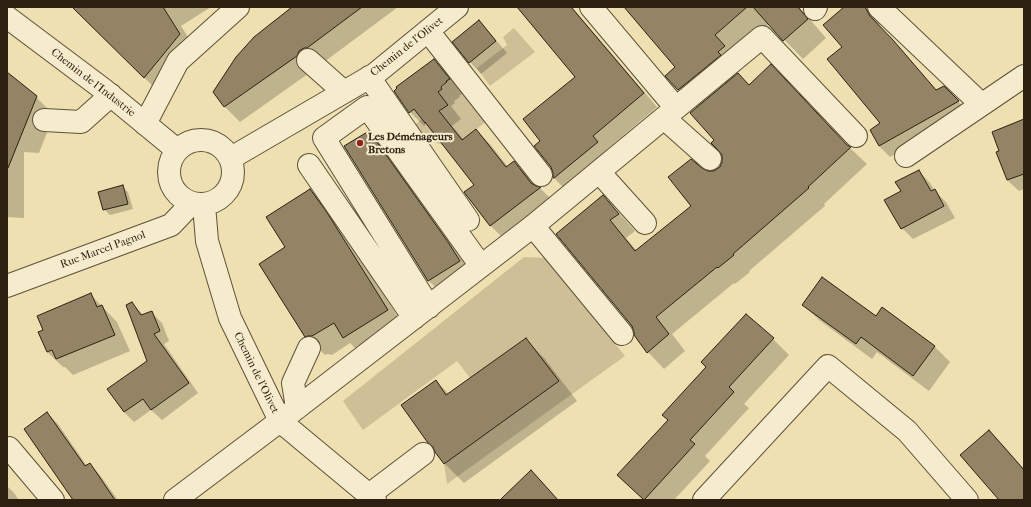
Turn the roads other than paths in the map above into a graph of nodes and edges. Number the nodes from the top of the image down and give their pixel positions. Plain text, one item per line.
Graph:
1 (238, 7) edge
2 (457, 7) edge
3 (591, 7) edge
4 (879, 7) edge
5 (7, 17) edge
6 (428, 31) junction
7 (308, 60) dead end
8 (1024, 76) edge
9 (370, 78) junction
10 (344, 92) junction
11 (111, 95) junction
12 (981, 104) junction
13 (670, 113) junction
14 (44, 120) dead end
15 (145, 124) junction
16 (856, 136) dead end
17 (177, 150) junction
18 (906, 156) dead end
19 (231, 158) junction
20 (710, 159) dead end
21 (309, 165) dead end
22 (599, 172) junction
23 (541, 175) dead end
24 (198, 204) junction
25 (468, 220) dead end
26 (645, 223) dead end
27 (532, 226) junction
28 (481, 266) junction
29 (7, 286) edge
30 (421, 312) junction
31 (622, 334) dead end
32 (309, 348) dead end
33 (288, 415) junction
34 (7, 449) edge
35 (423, 454) dead end
36 (372, 498) edge
37 (53, 500) edge
38 (175, 500) edge
39 (704, 500) edge
40 (967, 500) edge

1 - 15 street
2 - 6 street, Chemin de l'Olivet
3 - 13 street
4 - 12 street
5 - 11 street, Chemin de l'Industrie
6 - 9 street, Chemin de l'Olivet
6 - 23 street
7 - 10 street
8 - 12 street
9 - 10 street, Chemin de l'Olivet
9 - 25 street
10 - 19 street, Chemin de l'Olivet
11 - 14 street
11 - 15 street, Chemin de l'Industrie
12 - 18 street
13 - 16 street
13 - 20 street
13 - 22 street
15 - 17 street, Chemin de l'Industrie
17 - 19 street
17 - 24 street
19 - 24 street
21 - 30 street
22 - 26 street
22 - 27 street
24 - 29 street, Rue Marcel Pagnol
24 - 33 street, Chemin de l'Olivet
27 - 28 street
27 - 31 street
28 - 30 street
28 - 30 street
30 - 33 street
32 - 33 street
33 - 36 street, Chemin de l'Olivet
33 - 38 street
34 - 37 street
35 - 36 street
39 - 40 street

